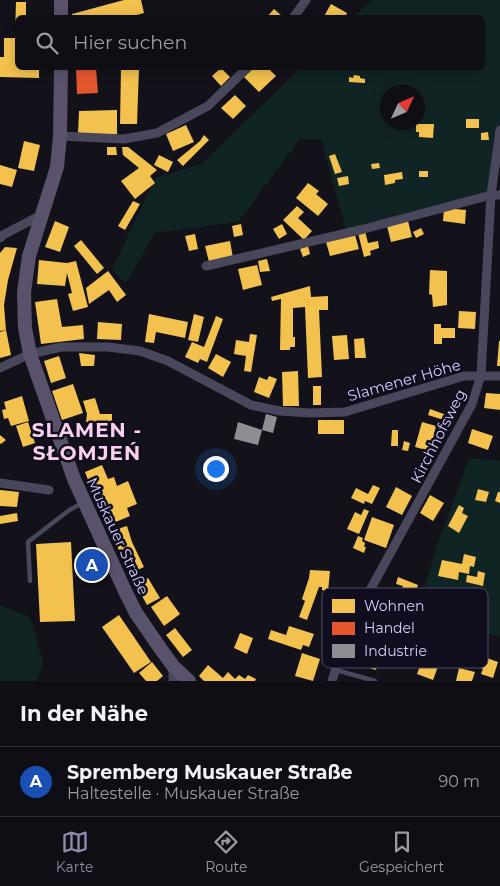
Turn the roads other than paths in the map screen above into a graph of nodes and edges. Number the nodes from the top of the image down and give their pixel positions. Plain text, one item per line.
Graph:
1 (61, 0) edge
2 (306, 0) edge
3 (61, 15) edge
4 (295, 15) edge
5 (60, 70) edge
6 (245, 70) edge
7 (500, 130) edge
8 (60, 136) junction
9 (495, 195) edge
10 (41, 215) junction
11 (0, 238) edge
12 (206, 266) dead end
13 (30, 354) junction
14 (0, 368) edge
15 (481, 374) junction
16 (500, 376) edge
17 (0, 483) edge
18 (49, 490) dead end
19 (83, 502) junction
20 (30, 581) dead end
21 (371, 588) edge
22 (173, 666) junction
23 (336, 670) joint
24 (173, 681) edge
25 (189, 681) edge
26 (332, 681) edge
27 (375, 681) edge

1 - 3 main road
2 - 4 street
5 - 8 main road, Muskauer Straße
6 - 8 street
7 - 9 street, Kirchhofsweg
8 - 10 main road, Muskauer Straße
9 - 12 street
9 - 15 street, Kirchhofsweg
10 - 11 street
10 - 13 main road, Muskauer Straße
13 - 14 street, Slamener Höhe
13 - 15 street, Slamener Höhe
13 - 19 main road, Muskauer Straße
15 - 16 street, Slamener Höhe
15 - 21 street, Kirchhofsweg
17 - 18 street
19 - 20 lane
19 - 22 main road, Muskauer Straße
22 - 24 street
22 - 25 main road, Muskauer Straße
23 - 26 street, Kirchhofsweg
23 - 27 lane

